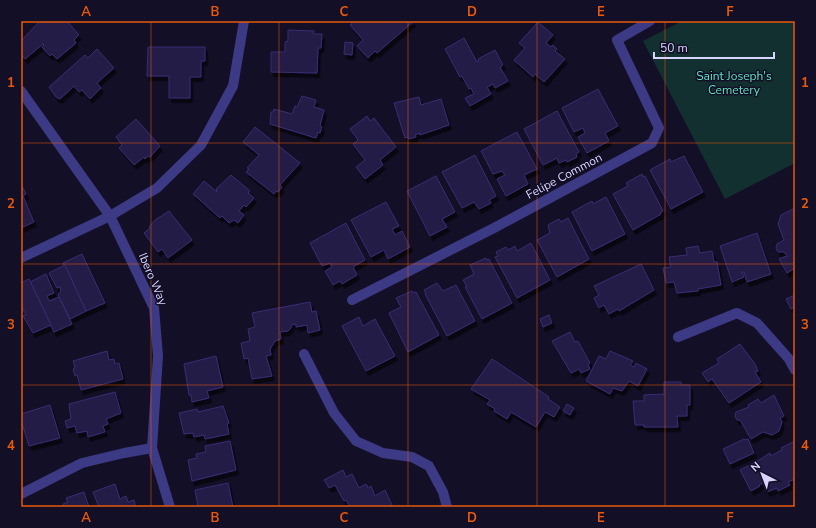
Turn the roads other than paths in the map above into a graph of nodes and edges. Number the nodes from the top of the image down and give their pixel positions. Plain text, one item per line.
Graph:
1 (244, 21) edge
2 (650, 21) edge
3 (21, 91) edge
4 (110, 216) junction
5 (21, 258) edge
6 (352, 300) dead end
7 (678, 337) dead end
8 (304, 354) dead end
9 (795, 370) edge
10 (152, 448) junction
11 (21, 494) edge
12 (170, 507) edge
13 (447, 507) edge

1 - 4 street
2 - 6 street, Felipe Common
3 - 4 street, Ibero Way
4 - 5 street
4 - 10 street, Ibero Way
7 - 9 street
8 - 13 street
10 - 11 street
10 - 12 street, Ibero Way

